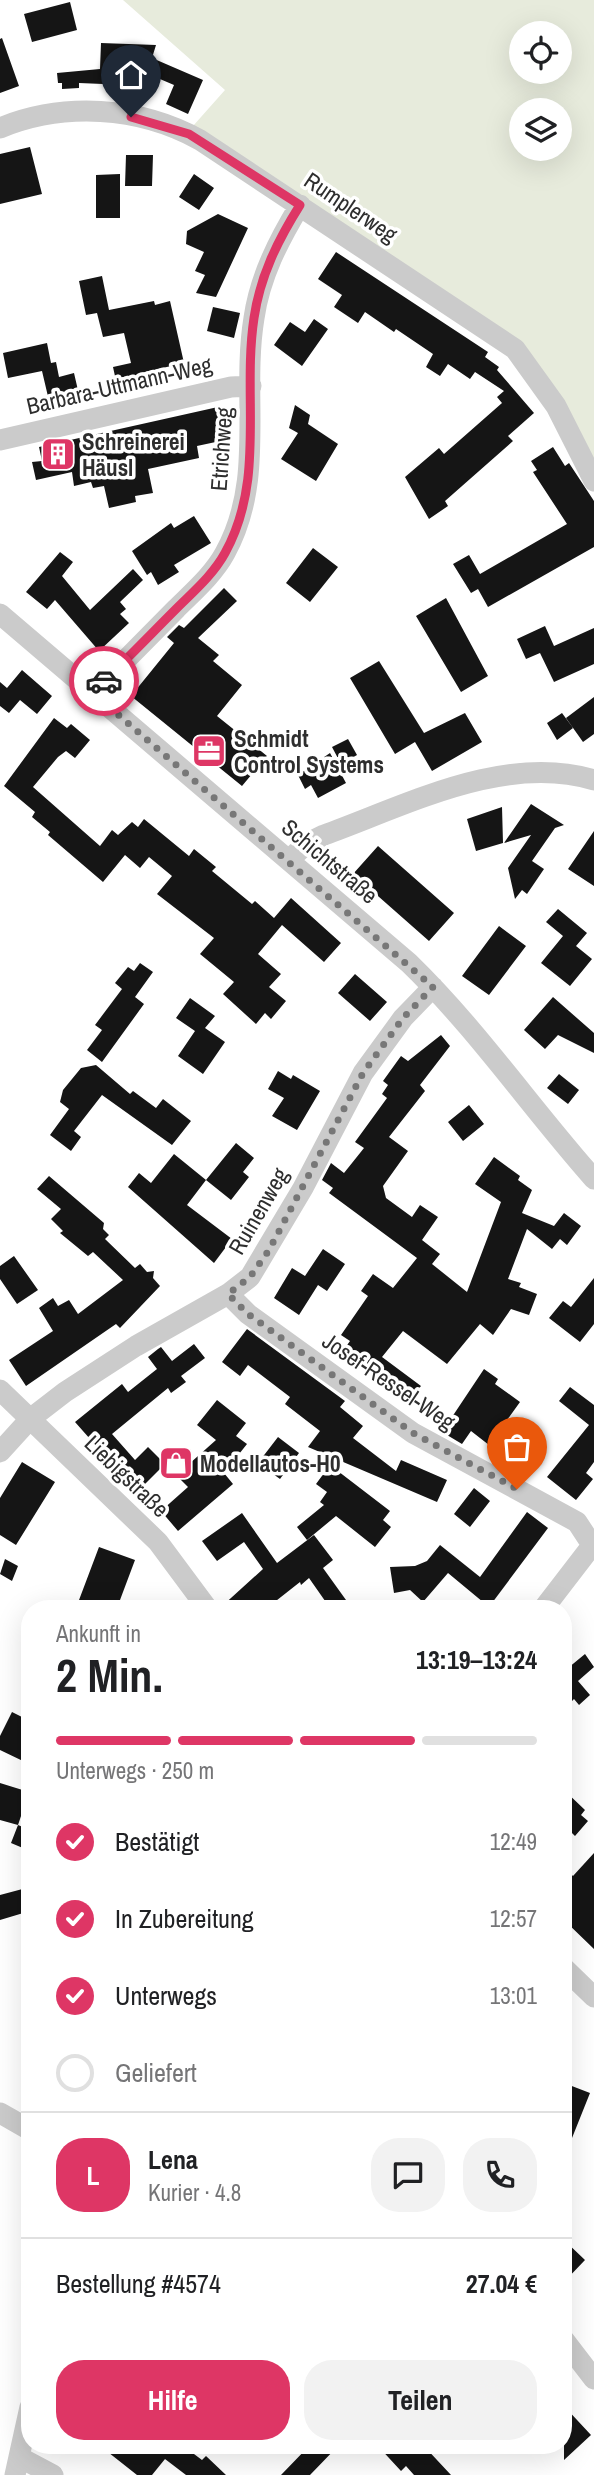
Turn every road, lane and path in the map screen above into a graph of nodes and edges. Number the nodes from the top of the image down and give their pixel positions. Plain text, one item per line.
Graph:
1 (0, 128) edge
2 (300, 205) junction
3 (251, 386) junction
4 (0, 440) edge
5 (594, 481) edge
6 (0, 614) edge
7 (93, 693) junction
8 (594, 780) edge
9 (289, 860) junction
10 (433, 987) junction
11 (594, 1180) edge
12 (228, 1294) junction
13 (0, 1390) edge
14 (30, 1419) junction
15 (0, 1452) edge
16 (593, 1545) edge
17 (201, 1600) edge
18 (550, 1600) edge
19 (572, 1976) edge
20 (594, 1997) edge
21 (0, 2113) edge
22 (21, 2125) edge
23 (572, 2350) edge
24 (594, 2379) edge
25 (18, 2467) edge
26 (53, 2475) edge

1 - 2 street, Rumplerweg
2 - 3 street, Etrichweg
2 - 5 street, Rumplerweg
3 - 4 street, Barbara-Uttmann-Weg
3 - 7 street, Etrichweg
6 - 7 street, Schichtstraße
7 - 9 street, Schichtstraße
8 - 9 street
9 - 10 street, Schichtstraße
10 - 11 street, Schichtstraße
10 - 12 street, Ruinenweg
12 - 14 street, Ruinenweg
12 - 16 street, Josef-Ressel-Weg
13 - 14 street, Liebigstraße
14 - 15 street, Ruinenweg
14 - 17 street, Liebigstraße
16 - 18 street
19 - 20 street
21 - 22 street
23 - 24 street
25 - 26 street

